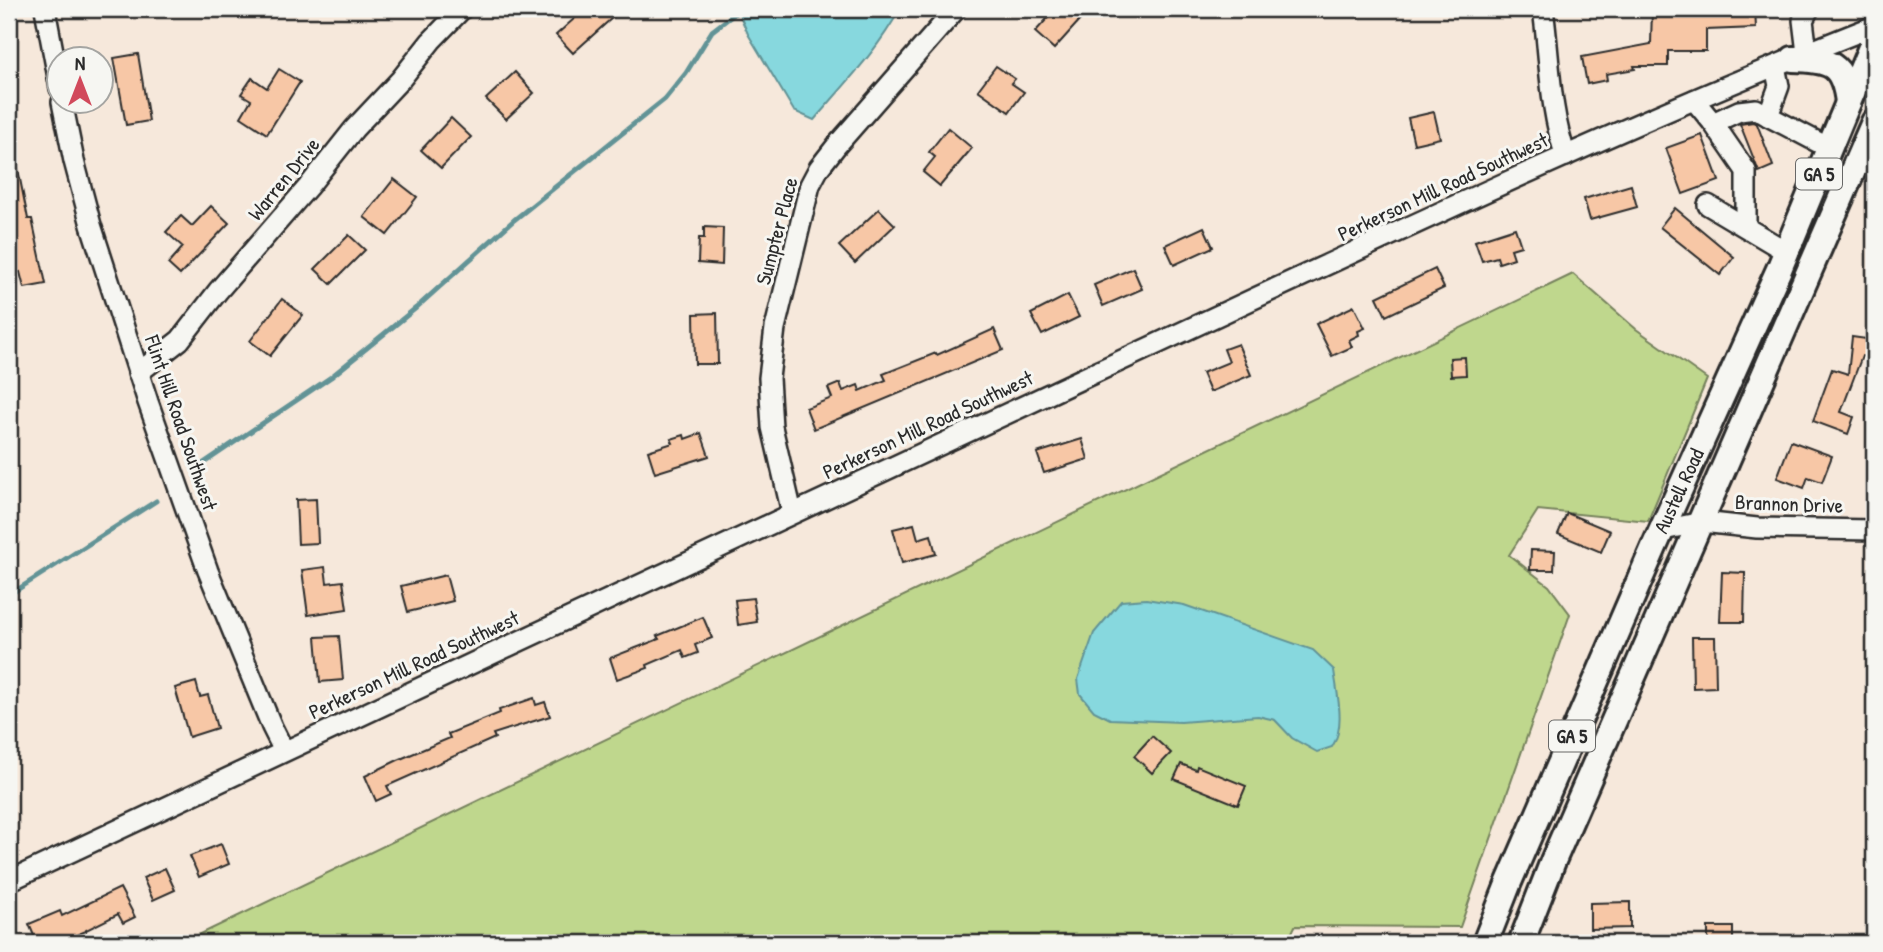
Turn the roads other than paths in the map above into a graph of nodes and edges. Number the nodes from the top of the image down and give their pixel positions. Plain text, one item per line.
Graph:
1 (45, 9) edge
2 (462, 9) edge
3 (956, 9) edge
4 (1543, 9) edge
5 (1823, 9) edge
6 (1803, 13) edge
7 (1874, 26) edge
8 (1874, 40) edge
9 (52, 46) edge
10 (1792, 59) junction
11 (1694, 100) junction
12 (1848, 102) junction
13 (65, 116) edge
14 (1768, 116) junction
15 (1874, 122) edge
16 (1713, 123) junction
17 (1829, 148) junction
18 (1566, 156) junction
19 (1708, 205) dead end
20 (1745, 227) junction
21 (1787, 252) junction
22 (138, 373) junction
23 (792, 513) junction
24 (1702, 522) junction
25 (1662, 530) junction
26 (1874, 530) edge
27 (284, 751) junction
28 (9, 881) edge
29 (1485, 943) edge
30 (1521, 943) edge

1 - 9 street
2 - 22 street, Warren Drive
3 - 23 street, Sumpter Place
4 - 18 street
5 - 6 street
6 - 10 street
7 - 10 street, Perkerson Mill Road Southwest
8 - 12 main road, Austell Road / GA 5
10 - 11 street, Perkerson Mill Road Southwest
10 - 12 main road
10 - 14 street
11 - 16 street
11 - 18 street, Perkerson Mill Road Southwest
12 - 17 main road, Austell Road / GA 5
13 - 22 street, Flint Hill Road Southwest
14 - 16 street
14 - 17 street
15 - 24 main road, Austell Road / GA 5
16 - 20 street
17 - 21 main road, Austell Road / GA 5
18 - 23 street, Perkerson Mill Road Southwest
19 - 20 street
20 - 21 street
21 - 25 main road, Austell Road / GA 5
22 - 27 street, Flint Hill Road Southwest
23 - 27 street, Perkerson Mill Road Southwest
24 - 25 street, Brannon Drive
24 - 26 street, Brannon Drive
24 - 30 main road, Austell Road / GA 5
25 - 29 main road, Austell Road / GA 5
27 - 28 street, Perkerson Mill Road Southwest

